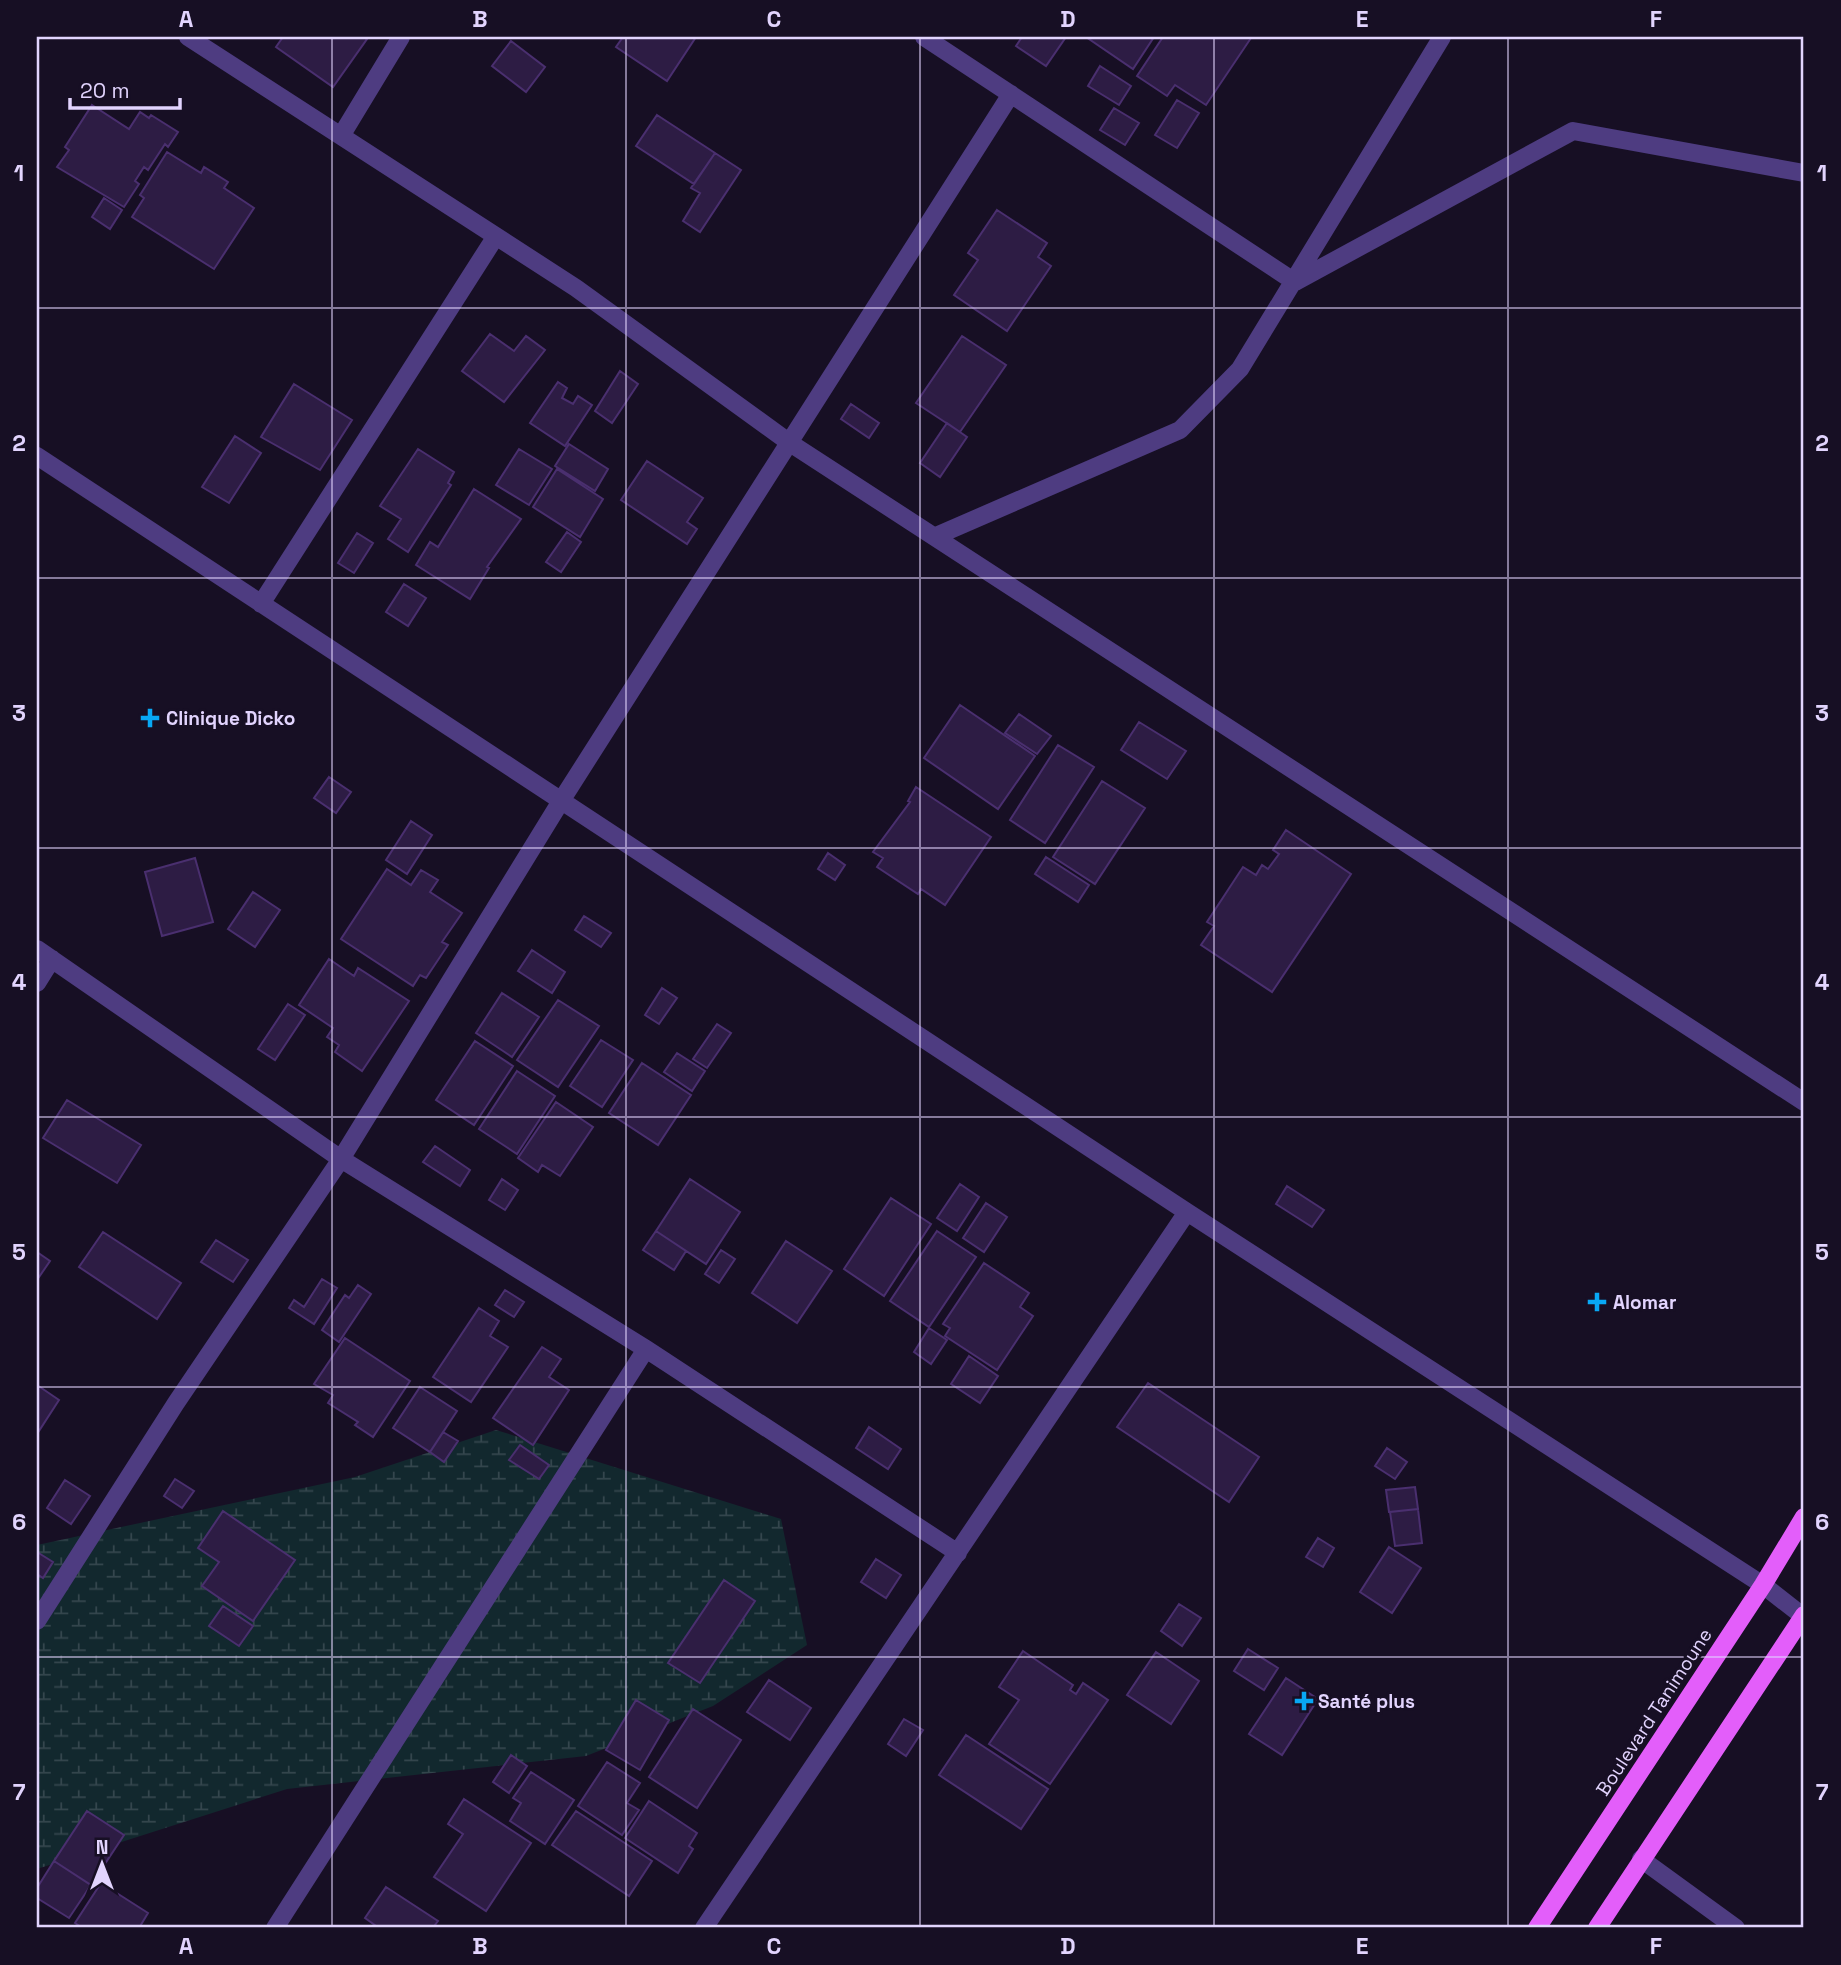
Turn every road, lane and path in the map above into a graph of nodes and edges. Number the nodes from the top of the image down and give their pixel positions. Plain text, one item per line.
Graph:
1 (188, 37) edge
2 (401, 37) edge
3 (923, 37) edge
4 (1443, 37) edge
5 (1011, 94) junction
6 (341, 136) junction
7 (1804, 173) edge
8 (496, 236) junction
9 (1295, 282) junction
10 (790, 443) junction
11 (37, 456) edge
12 (936, 536) junction
13 (261, 604) junction
14 (561, 801) junction
15 (44, 954) edge
16 (37, 983) edge
17 (1804, 1102) edge
18 (341, 1159) junction
19 (1187, 1212) junction
20 (646, 1349) junction
21 (1804, 1517) edge
22 (958, 1553) junction
23 (1763, 1585) junction
24 (1804, 1616) edge
25 (37, 1621) edge
26 (1641, 1858) junction
27 (275, 1928) edge
28 (704, 1928) edge
29 (1537, 1928) edge
30 (1597, 1928) edge
31 (1736, 1928) edge

1 - 6 street
2 - 6 street
3 - 5 street
4 - 9 street
5 - 9 street
5 - 10 street
6 - 8 street
7 - 9 street
8 - 10 street
8 - 13 street
9 - 12 street
10 - 12 street
10 - 14 street
11 - 13 street
12 - 17 street
13 - 14 street
14 - 18 street
14 - 19 street
15 - 16 street
15 - 18 street
18 - 20 street
18 - 25 street
19 - 22 street
19 - 23 street
20 - 22 street
20 - 27 street
21 - 23 main road, Boulevard Tanimoune
22 - 28 street
23 - 24 street
23 - 29 main road, Boulevard Tanimoune
24 - 26 main road
26 - 30 main road
26 - 31 street

